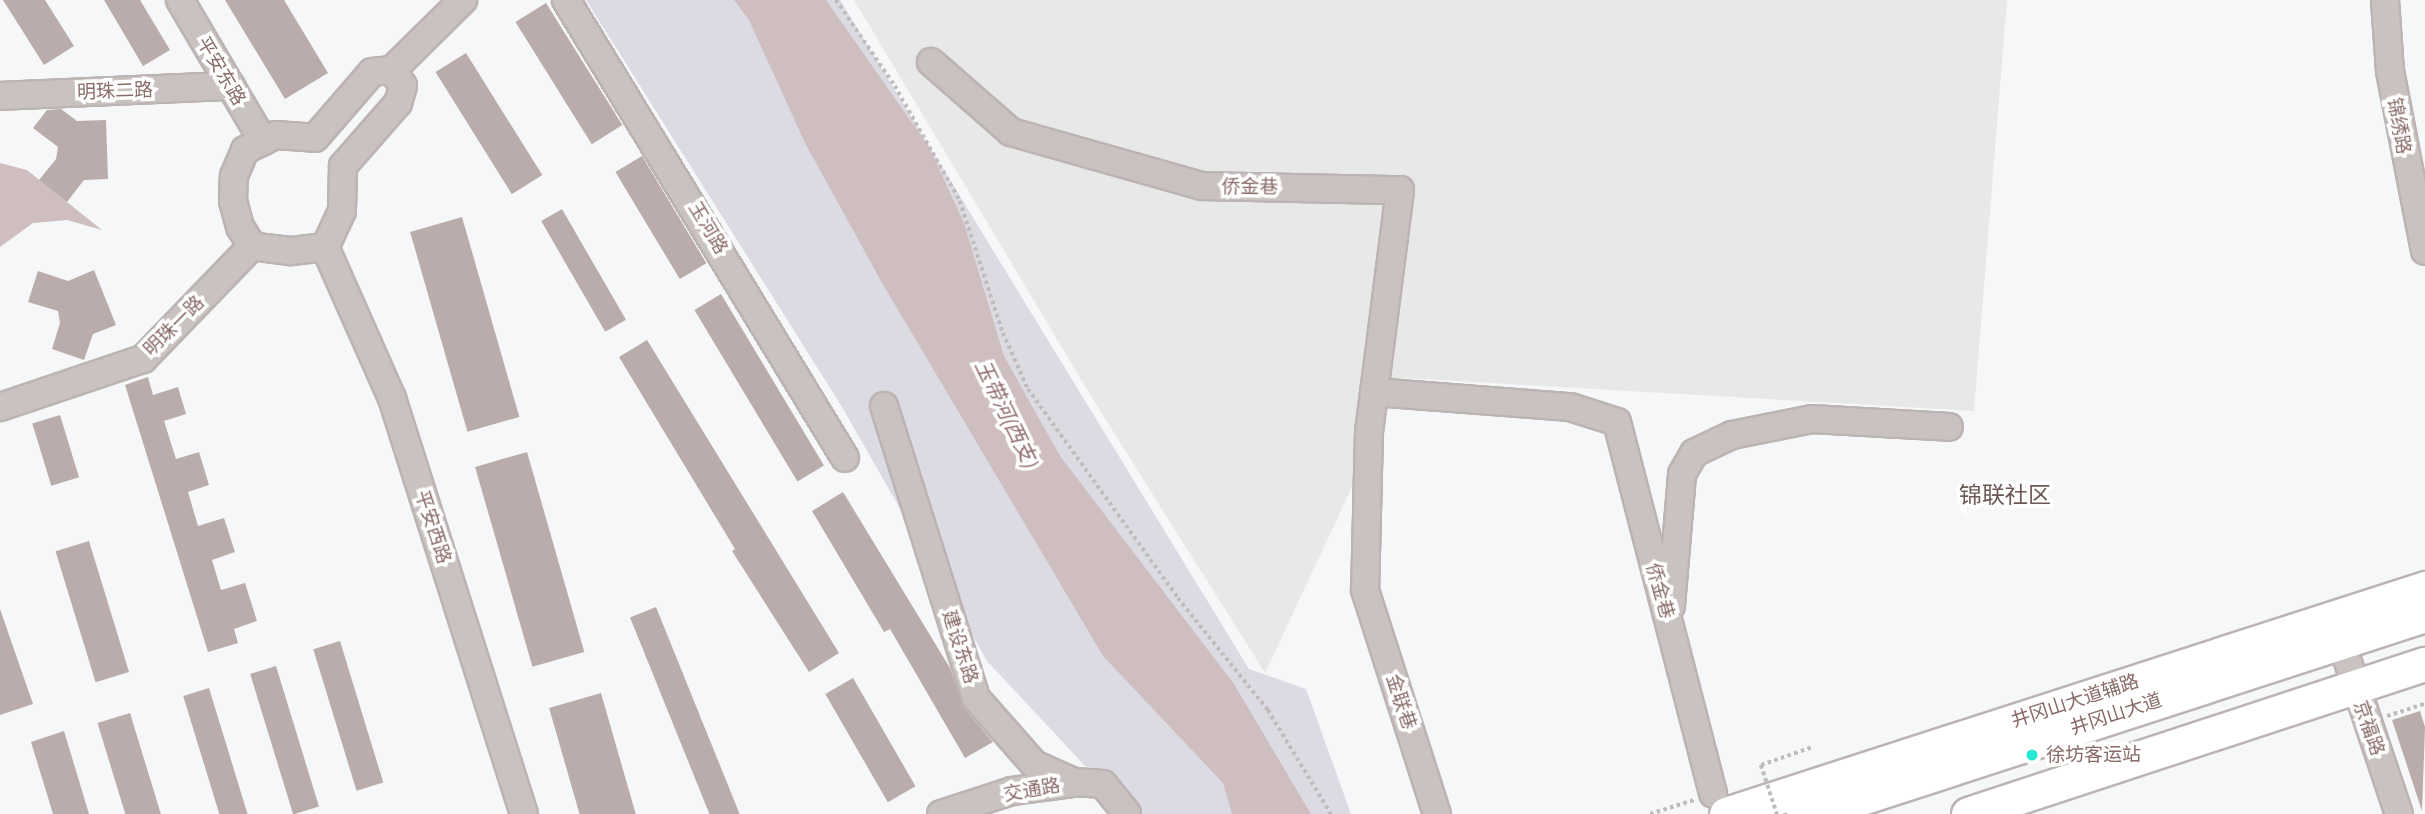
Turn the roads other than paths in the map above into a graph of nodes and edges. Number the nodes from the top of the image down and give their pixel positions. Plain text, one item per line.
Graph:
1 (180, 0) edge
2 (463, 0) edge
3 (566, 0) edge
4 (2385, 0) edge
5 (931, 62) dead end
6 (392, 70) junction
7 (231, 86) junction
8 (0, 96) edge
9 (263, 141) junction
10 (252, 246) junction
11 (324, 247) junction
12 (2425, 251) edge
13 (1374, 392) junction
14 (884, 406) dead end
15 (0, 407) edge
16 (1949, 427) dead end
17 (845, 458) dead end
18 (2425, 588) edge
19 (1365, 590) joint
20 (2425, 613) edge
21 (1669, 625) junction
22 (2425, 629) edge
23 (2347, 661) junction
24 (2425, 664) edge
25 (1083, 782) junction
26 (1719, 804) edge
27 (524, 814) edge
28 (941, 814) edge
29 (1127, 814) edge
30 (1437, 814) edge
31 (1806, 814) edge
32 (1849, 814) edge
33 (1968, 814) edge
34 (2399, 814) edge

1 - 7 street, 平安东路
2 - 6 street
3 - 17 street, 玉河路
4 - 12 street, 锦绣路
5 - 13 street, 侨金巷
6 - 9 street
6 - 11 street
7 - 8 street, 明珠二路
7 - 9 street, 平安东路
9 - 10 street
10 - 11 street
10 - 15 street, 明珠一路
11 - 27 street, 平安西路
13 - 19 street, 侨金巷
13 - 21 street, 侨金巷
14 - 25 street, 建设东路
16 - 21 street
18 - 26 main road, 井冈山大道辅路
19 - 30 street, 金联巷
20 - 23 highway, 井冈山大道
21 - 26 street, 侨金巷
22 - 23 highway, 井冈山大道
23 - 24 main road
23 - 31 highway, 井冈山大道
23 - 32 highway, 井冈山大道
23 - 33 main road
23 - 34 street, 京福路
25 - 28 street, 交通路
25 - 29 street, 建设东路

